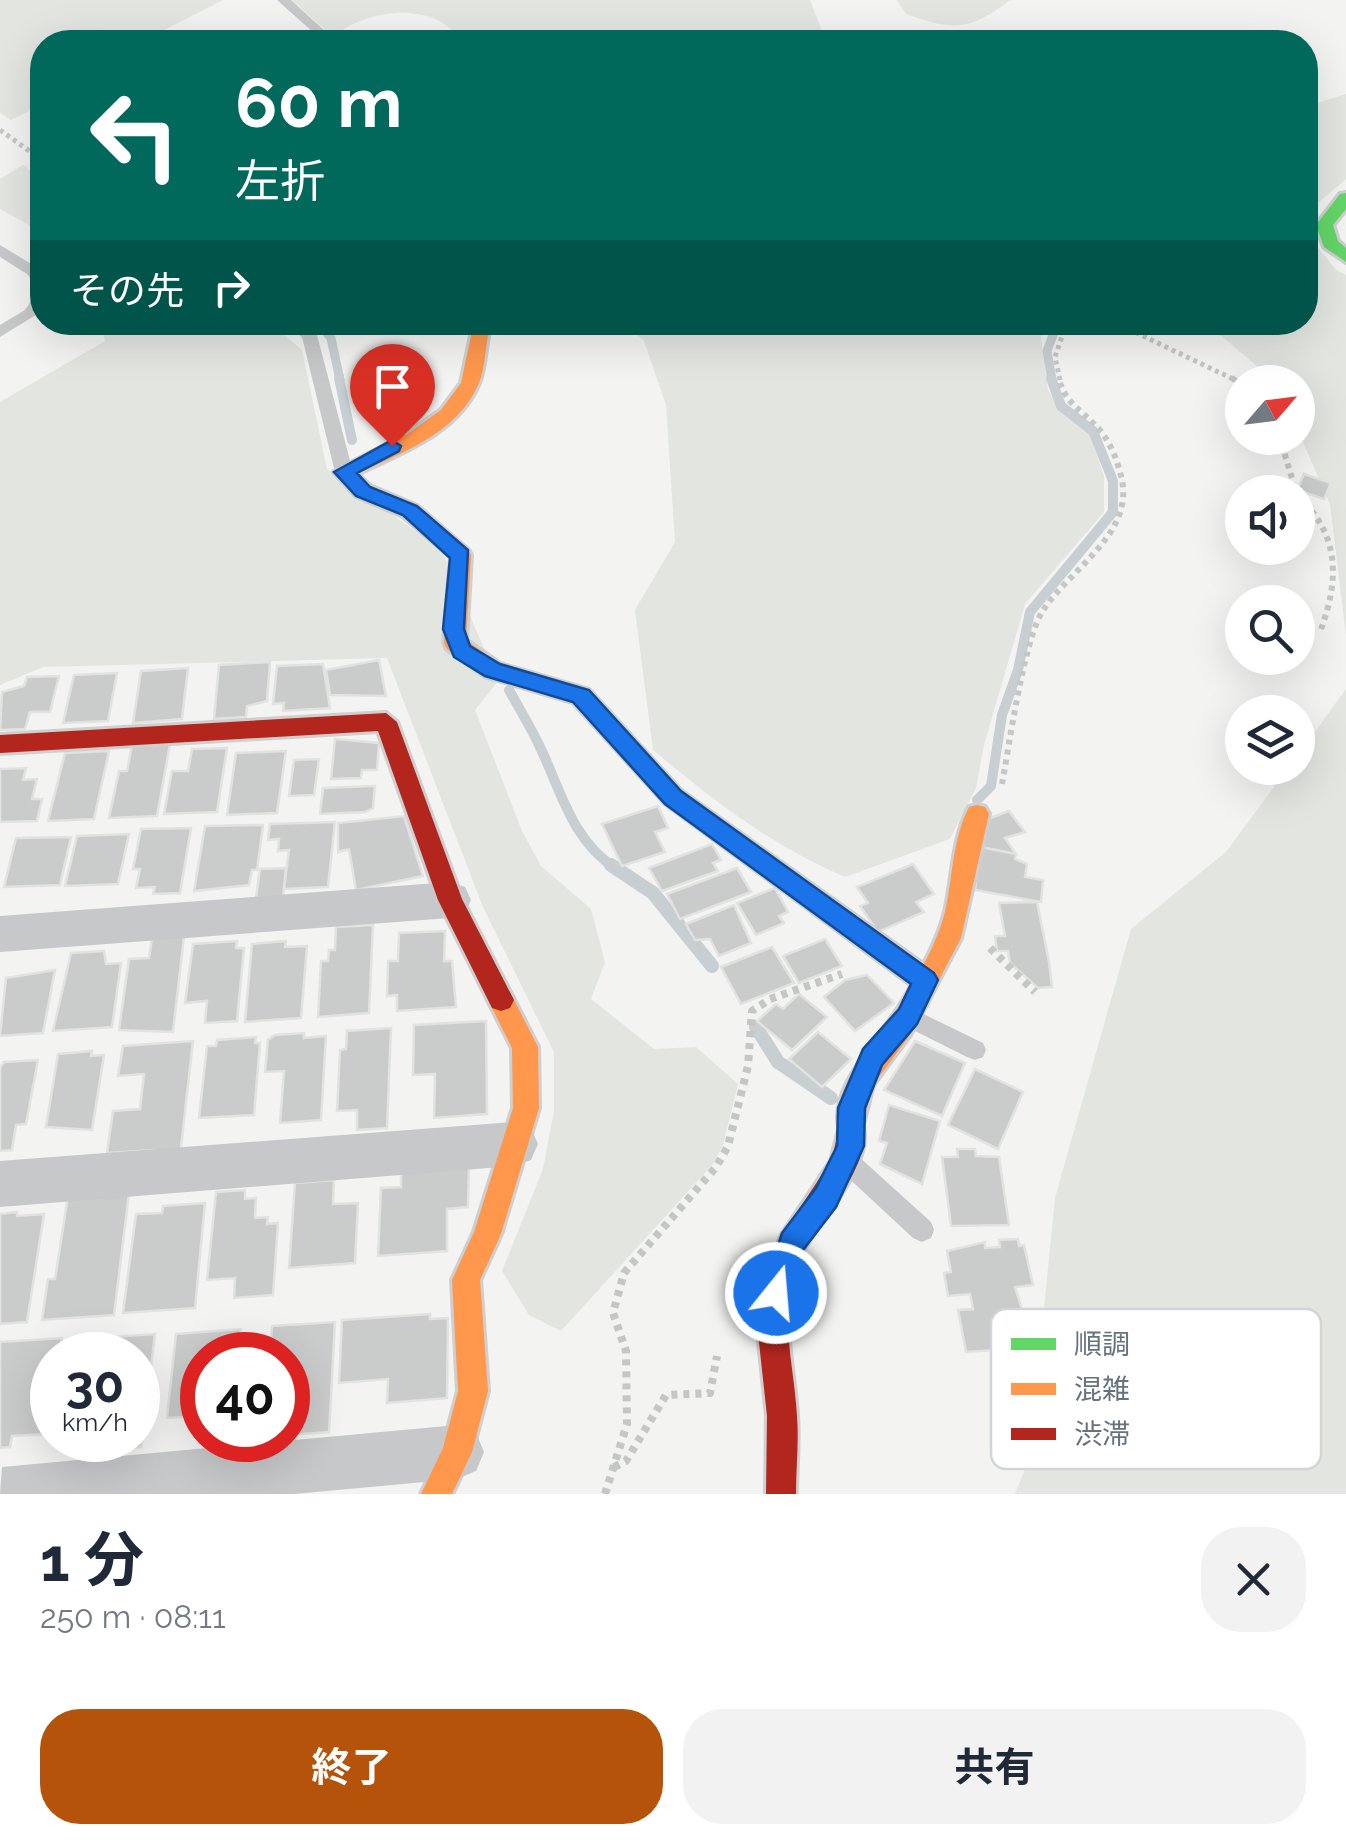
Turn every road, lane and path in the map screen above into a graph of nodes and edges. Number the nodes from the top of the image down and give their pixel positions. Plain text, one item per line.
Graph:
1 (282, 0) edge
2 (317, 30) edge
3 (0, 130) edge
4 (30, 153) edge
5 (1346, 198) edge
6 (0, 250) edge
7 (1346, 257) edge
8 (30, 269) edge
9 (30, 314) edge
10 (0, 332) edge
11 (309, 335) edge
12 (479, 335) edge
13 (1062, 335) edge
14 (1137, 335) edge
15 (1225, 373) edge
16 (344, 472) junction
17 (1315, 513) edge
18 (1321, 629) dead end
19 (0, 744) edge
20 (977, 814) joint
21 (450, 900) junction
22 (956, 917) junction
23 (0, 934) edge
24 (896, 959) junction
25 (925, 980) junction
26 (1035, 992) dead end
27 (908, 1016) junction
28 (975, 1050) dead end
29 (514, 1144) junction
30 (844, 1161) junction
31 (0, 1184) edge
32 (922, 1230) dead end
33 (768, 1326) junction
34 (613, 1467) junction
35 (447, 1473) edge
36 (2, 1494) edge
37 (605, 1494) edge
38 (781, 1494) edge

1 - 2 lane
3 - 4 path
5 - 7 street
6 - 8 lane
9 - 10 lane
11 - 16 lane
12 - 16 street
13 - 20 path
14 - 15 path
16 - 24 street
17 - 18 path
19 - 21 street
20 - 22 street
21 - 23 street
21 - 29 street
22 - 25 street
22 - 26 path
24 - 25 street
24 - 34 path
25 - 27 street
27 - 28 lane
27 - 30 street
29 - 31 street
29 - 35 street
30 - 32 lane
30 - 33 street
33 - 34 path
33 - 38 street
34 - 37 path
35 - 36 street

